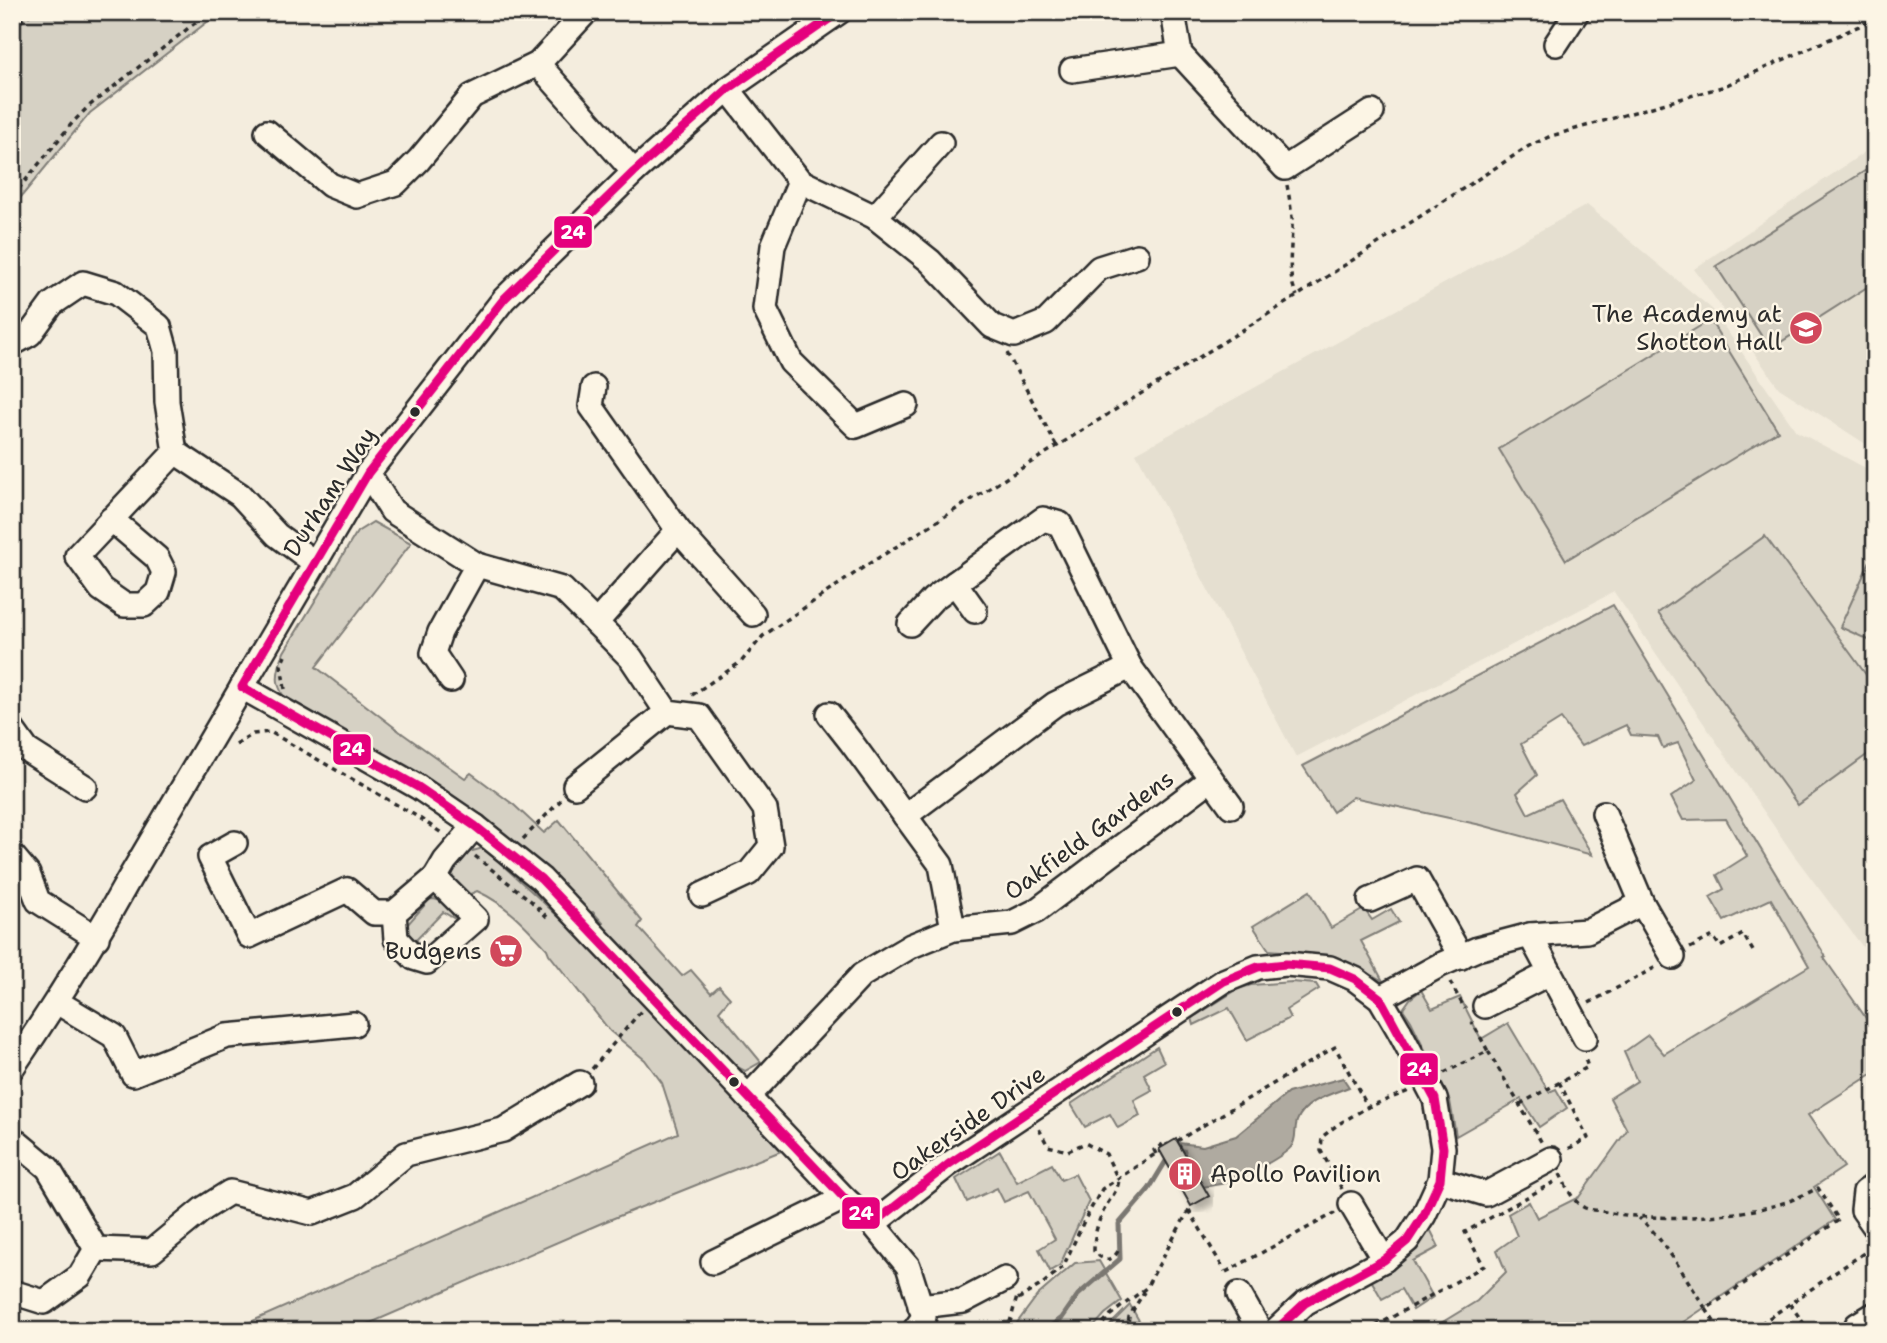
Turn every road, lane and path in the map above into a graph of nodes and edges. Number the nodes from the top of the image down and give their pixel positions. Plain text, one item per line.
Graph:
1 (33, 12) edge
2 (209, 12) edge
3 (586, 12) edge
4 (839, 12) edge
5 (1173, 12) edge
6 (1577, 12) edge
7 (1875, 19) edge
8 (12, 28) edge
9 (1556, 44) dead end
10 (1180, 54) junction
11 (538, 64) junction
12 (1072, 70) dead end
13 (728, 89) junction
14 (1372, 112) dead end
15 (267, 132) dead end
16 (941, 142) dead end
17 (1285, 168) junction
18 (634, 172) junction
19 (800, 181) junction
20 (12, 197) edge
21 (875, 217) junction
22 (1137, 256) dead end
23 (1297, 296) junction
24 (1004, 331) junction
25 (12, 344) edge
26 (594, 387) dead end
27 (906, 405) dead end
28 (1057, 447) junction
29 (175, 452) junction
30 (368, 473) junction
31 (111, 519) dead end
32 (678, 530) junction
33 (315, 563) junction
34 (477, 565) junction
35 (955, 583) junction
36 (975, 611) dead end
37 (753, 614) dead end
38 (596, 623) junction
39 (911, 624) dead end
40 (1130, 667) junction
41 (451, 680) dead end
42 (242, 687) junction
43 (667, 712) junction
44 (828, 714) dead end
45 (12, 729) edge
46 (236, 745) dead end
47 (1211, 779) junction
48 (575, 786) joint
49 (85, 787) dead end
50 (1231, 806) dead end
51 (1604, 813) dead end
52 (905, 816) junction
53 (475, 826) junction
54 (449, 837) dead end
55 (235, 843) dead end
56 (467, 850) dead end
57 (509, 853) junction
58 (12, 855) edge
59 (435, 878) junction
60 (702, 895) dead end
61 (1370, 900) dead end
62 (1642, 903) junction
63 (394, 913) junction
64 (555, 925) dead end
65 (953, 929) junction
66 (1530, 935) junction
67 (97, 938) junction
68 (1674, 957) dead end
69 (1450, 961) junction
70 (1550, 973) junction
71 (654, 996) junction
72 (1381, 998) junction
73 (57, 1002) junction
74 (1485, 1006) dead end
75 (354, 1024) dead end
76 (1585, 1038) joint
77 (1488, 1051) junction
78 (12, 1068) edge
79 (1559, 1082) junction
80 (580, 1083) joint
81 (1435, 1088) junction
82 (1412, 1090) dead end
83 (748, 1097) junction
84 (1520, 1104) junction
85 (1368, 1107) junction
86 (1029, 1111) junction
87 (12, 1138) edge
88 (1178, 1141) dead end
89 (1167, 1144) dead end
90 (1557, 1168) junction
91 (1118, 1179) junction
92 (1440, 1180) junction
93 (1875, 1185) edge
94 (844, 1198) junction
95 (1351, 1204) junction
96 (1639, 1218) junction
97 (873, 1224) junction
98 (1875, 1227) edge
99 (1874, 1245) edge
100 (96, 1249) junction
101 (1118, 1251) dead end
102 (1384, 1260) junction
103 (713, 1262) dead end
104 (1226, 1272) junction
105 (1005, 1279) joint
106 (1146, 1288) junction
107 (12, 1292) edge
108 (1239, 1294) joint
109 (1018, 1299) junction
110 (1790, 1304) junction
111 (920, 1306) junction
112 (1706, 1309) junction
113 (1757, 1329) edge
114 (914, 1331) edge
115 (1004, 1331) edge
116 (1097, 1331) edge
117 (1127, 1331) edge
118 (1260, 1331) edge
119 (1275, 1331) edge
120 (1367, 1331) edge
121 (1720, 1331) edge
122 (1750, 1331) edge
123 (1809, 1331) edge

1 - 8 path
2 - 20 path
3 - 11 street
4 - 13 street, Durham Way
5 - 10 street
6 - 9 street
7 - 23 path
10 - 12 street
10 - 17 street
11 - 15 street
11 - 18 street
13 - 18 street, Durham Way
13 - 19 street
14 - 17 street
16 - 21 street
17 - 23 path
18 - 30 street, Durham Way
19 - 21 street
19 - 27 street
21 - 24 street
22 - 24 street
23 - 28 path
24 - 28 path
25 - 29 street
26 - 32 street
28 - 43 path
29 - 31 street
29 - 33 street
30 - 33 street, Durham Way
30 - 34 street
32 - 37 street
32 - 38 street
33 - 42 street, Durham Way
34 - 38 street
34 - 41 street
35 - 36 street
35 - 39 street, Oakfield Gardens
35 - 40 street, Oakfield Gardens
38 - 43 street
40 - 47 street, Oakfield Gardens
40 - 52 street
42 - 53 street
42 - 67 street, Durham Way
43 - 48 street
43 - 60 street
44 - 52 street
45 - 49 street
46 - 54 path
47 - 50 street, Oakfield Gardens
47 - 65 street, Oakfield Gardens
48 - 57 path
51 - 62 street
52 - 65 street
53 - 57 street
53 - 59 street
55 - 63 street
56 - 64 path
57 - 71 street
58 - 67 street
59 - 63 street
59 - 63 street
61 - 69 street
62 - 66 street
62 - 68 street
65 - 83 street, Oakfield Gardens
66 - 69 street
66 - 70 street
67 - 73 street, Durham Way
69 - 72 street
69 - 77 path
70 - 74 street
70 - 76 street
71 - 80 path
71 - 83 street
72 - 81 street, Oakerside Drive, bridge
72 - 86 street, Oakerside Drive
73 - 75 street
73 - 78 street, Durham Way
76 - 79 path
77 - 81 path
77 - 84 path
79 - 84 path
79 - 90 path
80 - 100 street
81 - 92 street, Oakerside Drive
82 - 85 path
83 - 94 street
84 - 90 path
85 - 88 path
85 - 95 path
86 - 91 path
86 - 97 street, Oakerside Drive
87 - 100 street
89 - 91 path
90 - 92 street
90 - 96 path
90 - 120 path
91 - 101 path
91 - 109 path
92 - 102 street, Oakerside Drive
93 - 98 street
94 - 97 street
94 - 103 street
95 - 102 street
95 - 104 path
96 - 112 path
96 - 112 path
97 - 111 street
99 - 110 path
100 - 107 street
102 - 119 street, Oakerside Drive
104 - 106 path
104 - 108 path
105 - 109 path
105 - 111 street
106 - 116 path
106 - 117 path
108 - 118 street
109 - 115 path
110 - 113 path
110 - 123 path
111 - 114 street
112 - 121 path
113 - 122 path

